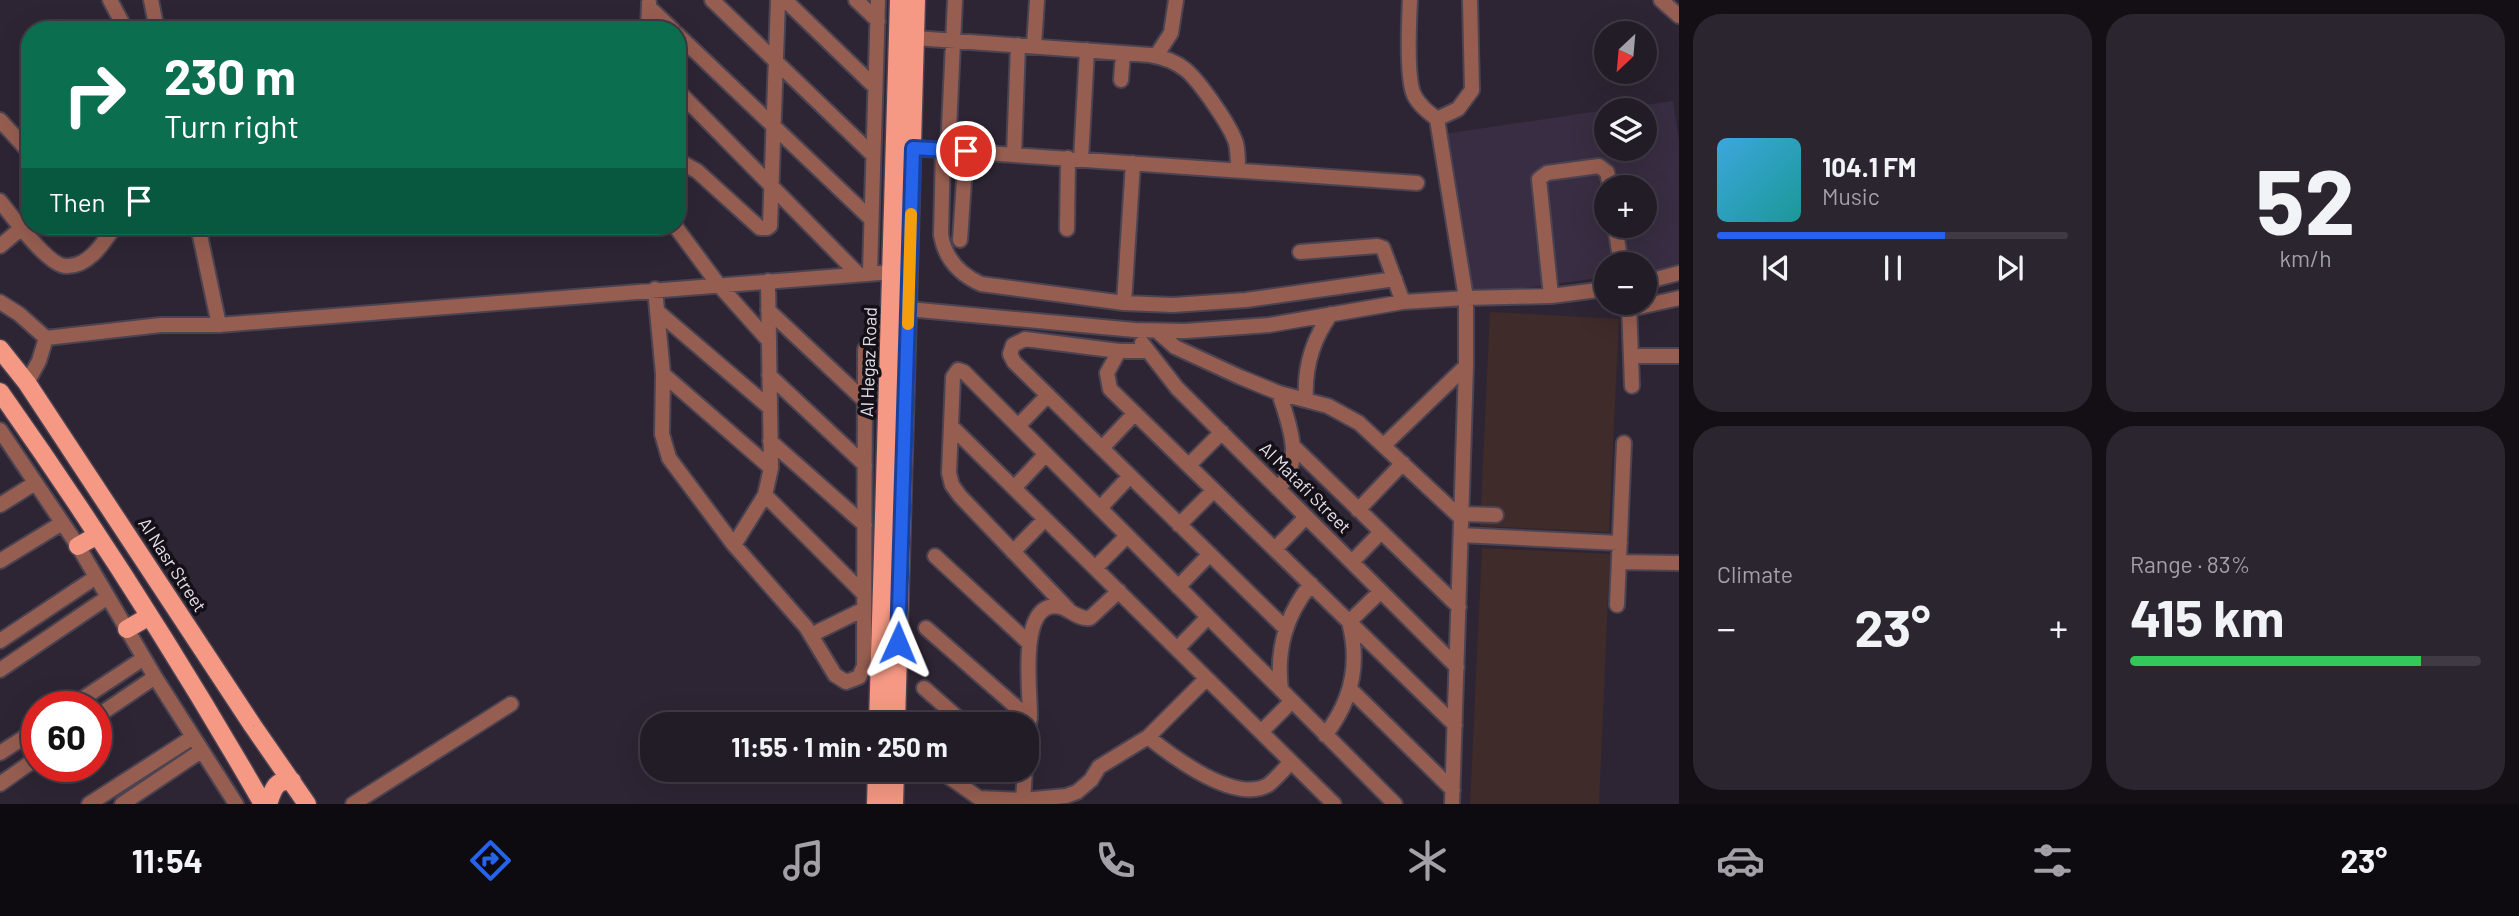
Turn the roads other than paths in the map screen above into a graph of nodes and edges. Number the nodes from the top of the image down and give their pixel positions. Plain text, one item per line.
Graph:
1 (110, 0) edge
2 (151, 0) edge
3 (712, 0) edge
4 (778, 0) edge
5 (785, 0) edge
6 (856, 0) edge
7 (878, 0) edge
8 (899, 0) edge
9 (916, 0) edge
10 (955, 0) edge
11 (1037, 0) edge
12 (1176, 0) edge
13 (1410, 0) edge
14 (1470, 0) edge
15 (1661, 0) edge
16 (649, 4) edge
17 (1679, 16) edge
18 (121, 21) edge
19 (155, 21) edge
20 (665, 21) edge
21 (878, 21) junction
22 (915, 38) junction
23 (953, 41) junction
24 (686, 42) edge
25 (1018, 45) junction
26 (1034, 46) junction
27 (1087, 50) junction
28 (1123, 53) junction
29 (1156, 56) junction
30 (776, 62) junction
31 (1121, 79) dead end
32 (875, 87) junction
33 (686, 99) edge
34 (1437, 119) junction
35 (775, 126) junction
36 (3, 129) edge
37 (21, 145) edge
38 (913, 148) junction
39 (945, 149) junction
40 (966, 151) junction
41 (873, 155) junction
42 (1014, 155) junction
43 (1075, 159) junction
44 (686, 163) edge
45 (1133, 163) junction
46 (1238, 170) junction
47 (1607, 175) edge
48 (1418, 183) dead end
49 (773, 188) junction
50 (0, 201) edge
51 (871, 219) junction
52 (21, 220) edge
53 (21, 229) edge
54 (1067, 229) dead end
55 (34, 235) edge
56 (109, 235) edge
57 (200, 235) edge
58 (682, 235) edge
59 (960, 240) dead end
60 (0, 246) edge
61 (1300, 252) dead end
62 (892, 272) junction
63 (1679, 273) edge
64 (864, 274) junction
65 (1395, 279) junction
66 (1657, 279) edge
67 (768, 281) junction
68 (718, 285) junction
69 (655, 289) junction
70 (1594, 291) edge
71 (1551, 296) junction
72 (1466, 298) junction
73 (1679, 298) edge
74 (0, 302) edge
75 (1403, 302) junction
76 (1657, 302) edge
77 (1124, 303) junction
78 (908, 309) junction
79 (768, 310) junction
80 (657, 311) junction
81 (1331, 314) junction
82 (1631, 315) edge
83 (219, 326) junction
84 (1135, 330) junction
85 (1157, 331) junction
86 (46, 338) junction
87 (769, 341) junction
88 (0, 349) edge
89 (865, 349) dead end
90 (1119, 351) junction
91 (1148, 351) junction
92 (1633, 356) junction
93 (1679, 356) edge
94 (1466, 366) junction
95 (663, 374) junction
96 (769, 375) junction
97 (27, 383) junction
98 (1632, 386) dead end
99 (0, 391) edge
100 (1279, 393) junction
101 (1048, 395) junction
102 (1306, 400) junction
103 (865, 401) junction
104 (770, 408) junction
105 (1136, 413) junction
106 (951, 426) junction
107 (1018, 426) junction
108 (0, 430) edge
109 (1222, 432) junction
110 (770, 441) junction
111 (1624, 443) dead end
112 (1384, 445) junction
113 (1294, 447) junction
114 (1102, 448) junction
115 (1046, 454) junction
116 (1403, 463) junction
117 (865, 465) junction
118 (1189, 465) junction
119 (771, 468) junction
120 (1130, 476) junction
121 (35, 483) junction
122 (1014, 488) junction
123 (1278, 489) junction
124 (1214, 490) junction
125 (765, 495) junction
126 (0, 505) edge
127 (1100, 508) junction
128 (1358, 510) junction
129 (1496, 515) dead end
130 (1462, 516) junction
131 (1307, 517) junction
132 (1045, 519) junction
133 (62, 523) junction
134 (865, 525) junction
135 (1180, 525) junction
136 (1381, 532) junction
137 (1461, 535) junction
138 (96, 536) junction
139 (1127, 536) junction
140 (1620, 543) junction
141 (734, 545) junction
142 (78, 546) junction
143 (1275, 549) junction
144 (1013, 552) junction
145 (1210, 554) junction
146 (935, 556) dead end
147 (0, 561) edge
148 (1352, 562) junction
149 (1619, 562) junction
150 (1679, 563) edge
151 (1095, 568) junction
152 (96, 577) junction
153 (1311, 584) junction
154 (1178, 587) junction
155 (1118, 591) junction
156 (1381, 591) junction
157 (864, 594) junction
158 (108, 597) junction
159 (1617, 605) dead end
160 (1459, 607) junction
161 (864, 609) junction
162 (1068, 609) junction
163 (148, 617) junction
164 (1208, 617) junction
165 (1349, 622) junction
166 (926, 628) dead end
167 (1285, 628) junction
168 (127, 629) junction
169 (811, 635) junction
170 (0, 641) edge
171 (1029, 643) junction
172 (1177, 649) junction
173 (144, 658) junction
174 (1457, 667) junction
175 (0, 670) edge
176 (155, 677) junction
177 (1206, 679) junction
178 (924, 688) dead end
179 (1350, 689) junction
180 (94, 691) edge
181 (1287, 695) junction
182 (511, 704) dead end
183 (112, 706) edge
184 (878, 712) edge
185 (897, 712) edge
186 (951, 712) edge
187 (1022, 712) edge
188 (1030, 712) edge
189 (1455, 725) junction
190 (253, 726) junction
191 (1261, 732) junction
192 (1325, 735) junction
193 (193, 737) junction
194 (1148, 737) junction
195 (21, 739) edge
196 (226, 740) junction
197 (201, 751) junction
198 (0, 753) edge
199 (1291, 762) junction
200 (21, 769) edge
201 (292, 781) junction
202 (877, 782) edge
203 (895, 782) edge
204 (956, 782) edge
205 (1022, 782) edge
206 (0, 784) edge
207 (1452, 797) edge
208 (1078, 798) edge
209 (1023, 800) junction
210 (89, 804) edge
211 (122, 804) edge
212 (236, 804) edge
213 (265, 804) edge
214 (307, 804) edge
215 (353, 804) edge
216 (876, 804) edge
217 (894, 804) edge
218 (1334, 804) edge
219 (1395, 804) edge

1 - 18 street
2 - 19 street
3 - 30 street
4 - 30 street
5 - 32 street
6 - 21 street
7 - 21 street
8 - 62 main road, Al Hegaz Road
9 - 22 main road
10 - 23 street
11 - 26 street
12 - 29 street
13 - 34 street
14 - 34 street
15 - 17 street
16 - 20 street
21 - 32 street
22 - 23 street
22 - 38 main road
23 - 25 street
23 - 39 street
24 - 35 street
25 - 26 street
25 - 42 street
26 - 27 street
27 - 28 street
27 - 43 street
28 - 29 street
28 - 31 street
29 - 46 street
30 - 35 street
30 - 41 street
32 - 41 street
33 - 49 street
34 - 72 street
35 - 49 street
35 - 51 street
36 - 37 street
38 - 39 street
38 - 78 main road
39 - 40 street
39 - 77 street
40 - 42 street
40 - 59 street
41 - 51 street
42 - 43 street
43 - 45 street
43 - 54 street
44 - 49 street
45 - 46 street
45 - 77 street
46 - 48 street
47 - 71 street
49 - 64 street
50 - 52 street
51 - 64 street
53 - 60 street
55 - 56 street
57 - 83 street
58 - 68 street
61 - 65 street
62 - 64 street
62 - 184 main road, Al Hegaz Road
63 - 66 street
64 - 67 street
65 - 75 street
65 - 77 street
67 - 68 street
67 - 79 street
68 - 69 street
68 - 87 street
69 - 80 street
69 - 83 street
70 - 71 street
71 - 72 street
72 - 75 street
72 - 94 street
73 - 76 street
74 - 86 street
75 - 81 street
78 - 84 street
78 - 185 main road
79 - 87 street
79 - 103 street
80 - 95 street
80 - 104 street
81 - 85 street
81 - 102 street
82 - 92 street
83 - 86 street
84 - 85 street
84 - 91 street, Al Matafi Street
85 - 100 street
86 - 97 street
87 - 96 street
88 - 97 main road, Al Nasr Street
89 - 103 street
90 - 91 street
90 - 101 street
90 - 105 street
91 - 109 street, Al Matafi Street
92 - 93 street
92 - 98 street
94 - 112 street
94 - 130 street
95 - 119 street
95 - 141 street
96 - 104 street
96 - 117 street
97 - 190 main road, Al Nasr Street
99 - 138 main road
100 - 102 street
100 - 113 street
101 - 107 street
101 - 114 street
102 - 112 street
103 - 117 street
104 - 110 street
105 - 114 street
105 - 118 street
106 - 107 street
106 - 122 street
106 - 144 street
107 - 115 street
108 - 121 street
109 - 118 street
109 - 123 street, Al Matafi Street
110 - 119 street
110 - 134 street
111 - 140 street
112 - 116 street
113 - 123 street
113 - 128 street
114 - 120 street
115 - 122 street
115 - 127 street
116 - 128 street
116 - 130 street
117 - 134 street
118 - 124 street
119 - 125 street
120 - 127 street
120 - 135 street
121 - 126 street
121 - 133 street
122 - 132 street
123 - 131 street, Al Matafi Street
124 - 135 street
124 - 143 street
125 - 141 street
125 - 157 street
127 - 139 street
128 - 136 street
129 - 130 street
130 - 137 street
131 - 143 street
131 - 148 street, Al Matafi Street
132 - 144 street
132 - 151 street
133 - 142 street
133 - 147 street
134 - 157 street
135 - 145 street
136 - 148 street
136 - 160 street
137 - 140 street
137 - 160 street
138 - 142 main road
138 - 163 main road
139 - 151 street
139 - 154 street
140 - 149 street
141 - 169 street
142 - 152 street
143 - 153 street
144 - 162 street
145 - 154 street
145 - 167 street
146 - 171 street
148 - 156 street, Al Matafi Street
149 - 150 street
149 - 159 street
151 - 155 street
152 - 158 street
152 - 170 street
153 - 165 street
153 - 167 street
154 - 164 street
155 - 162 street
155 - 172 street
156 - 165 street
156 - 174 street, Al Matafi Street
157 - 161 street
158 - 168 street
158 - 175 street
160 - 174 street
161 - 169 street
161 - 169 street
162 - 171 street
163 - 168 main road
163 - 196 main road
164 - 172 street
164 - 181 street
165 - 179 street
165 - 189 street
166 - 187 street
167 - 181 street
168 - 173 street
171 - 188 street
172 - 177 street
173 - 176 street
173 - 180 street
174 - 189 street
176 - 183 street
176 - 193 street
177 - 191 street
177 - 194 street
178 - 186 street
179 - 192 street
179 - 207 street
181 - 191 street
181 - 192 street
182 - 215 street
189 - 207 street
190 - 196 main road
190 - 201 main road, Al Nasr Street
191 - 199 street
192 - 219 street
193 - 197 street
193 - 210 street
194 - 199 street
194 - 208 street
195 - 198 street
196 - 213 main road
197 - 211 street
197 - 212 street
199 - 218 street
200 - 206 street
201 - 213 main road
201 - 214 main road, Al Nasr Street
202 - 216 main road
203 - 217 main road
204 - 209 street
205 - 209 street
208 - 209 street

